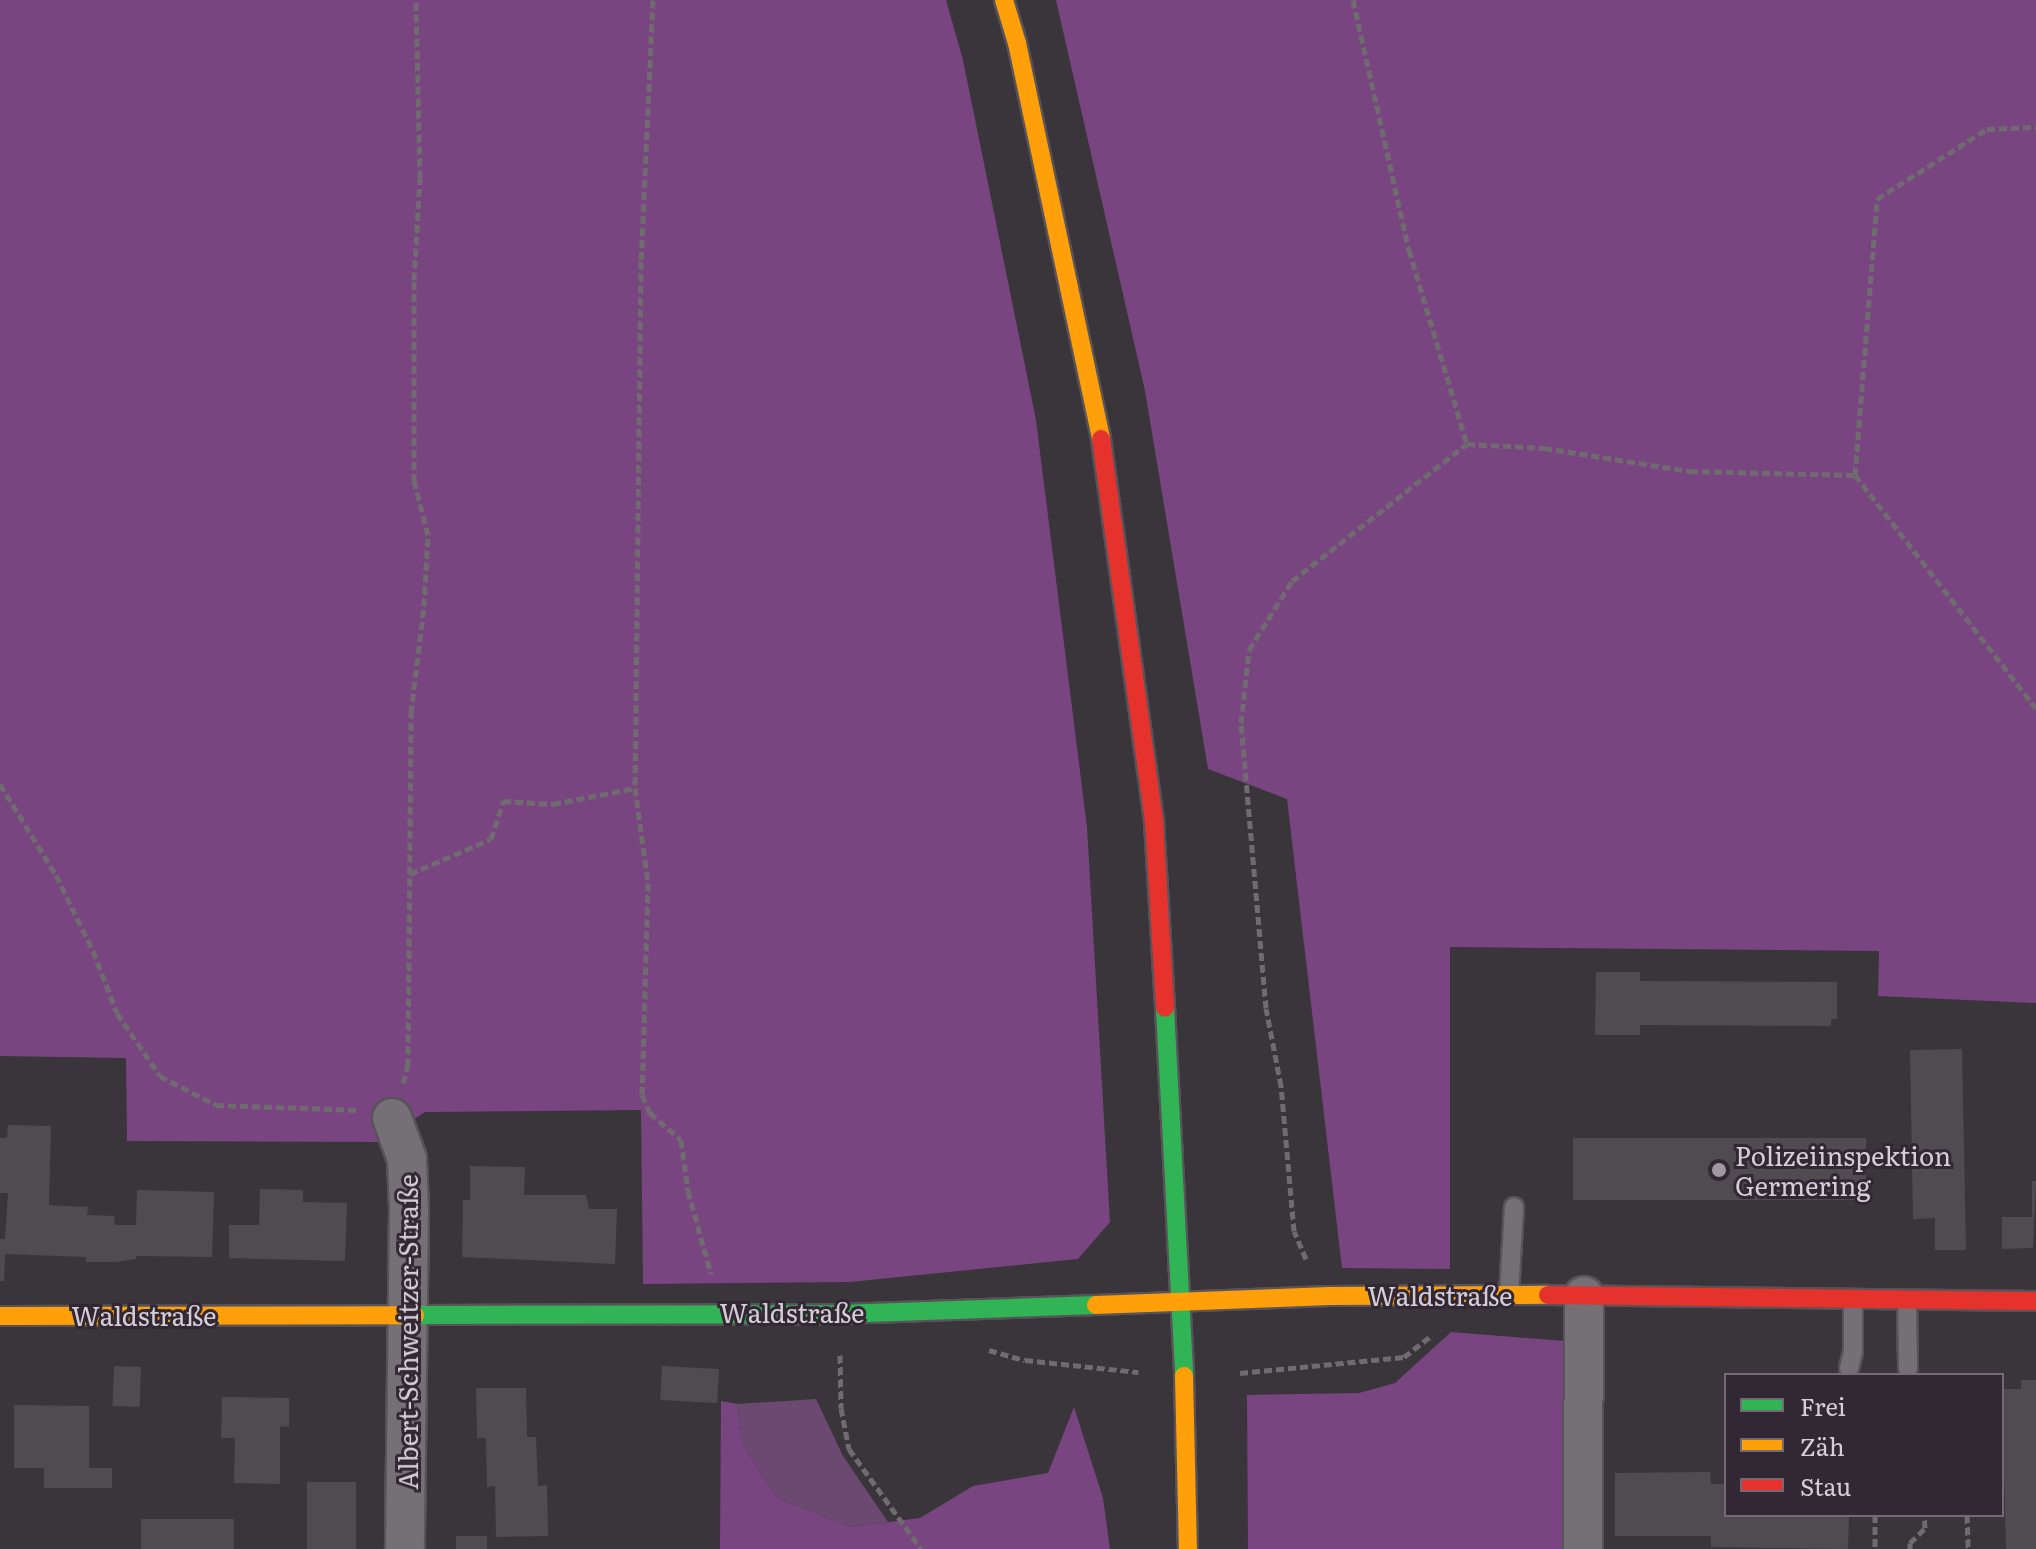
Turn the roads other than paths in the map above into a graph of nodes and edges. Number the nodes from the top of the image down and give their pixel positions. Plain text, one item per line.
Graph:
1 (1004, 0) edge
2 (392, 1118) road end
3 (1514, 1207) dead end
4 (1509, 1294) junction
5 (1584, 1296) junction
6 (1853, 1300) junction
7 (1907, 1301) junction
8 (2036, 1301) edge
9 (1183, 1302) junction
10 (410, 1314) junction
11 (0, 1316) edge
12 (1849, 1368) dead end
13 (1908, 1368) dead end
14 (405, 1549) edge
15 (1188, 1549) edge
16 (1583, 1549) edge

1 - 9 street
2 - 10 street, Albert-Schweitzer-Straße
3 - 4 lane
4 - 5 street, Waldstraße
4 - 9 street, Waldstraße
5 - 6 street, Waldstraße
5 - 16 street
6 - 7 street, Waldstraße
6 - 12 lane
7 - 8 street, Waldstraße
7 - 13 lane
9 - 10 street, Waldstraße
9 - 15 street
10 - 11 street, Waldstraße
10 - 14 street, Albert-Schweitzer-Straße

